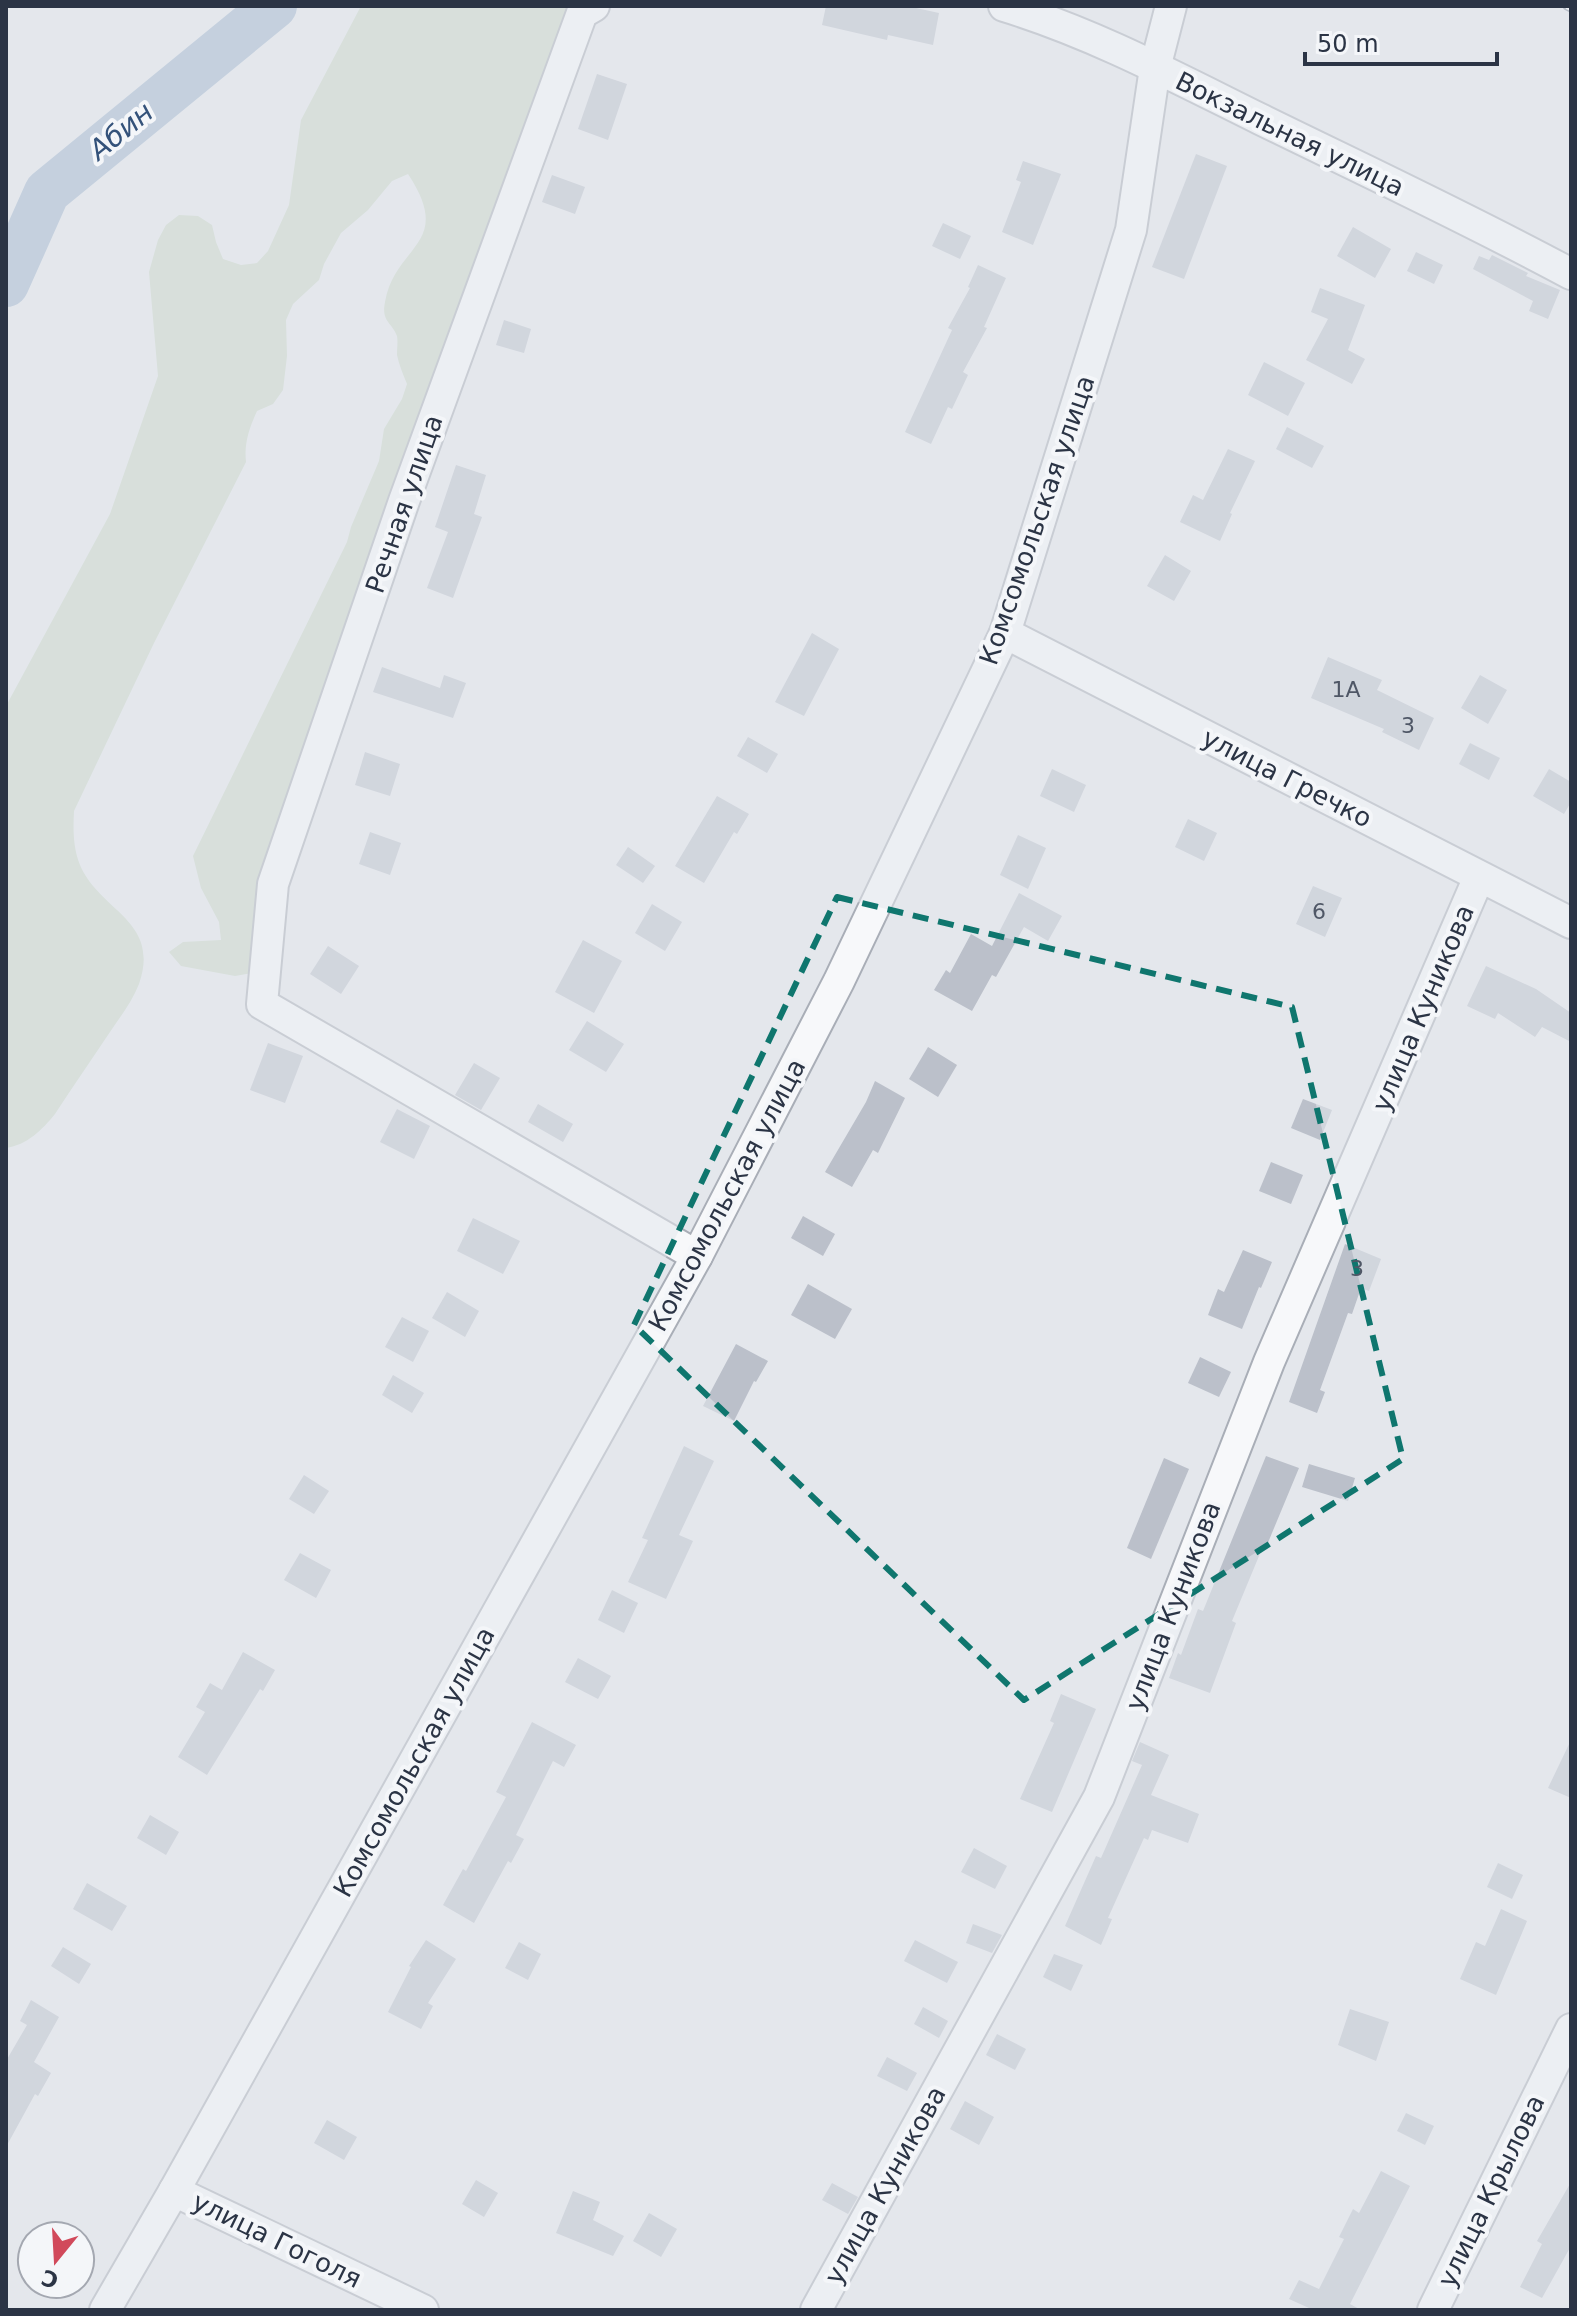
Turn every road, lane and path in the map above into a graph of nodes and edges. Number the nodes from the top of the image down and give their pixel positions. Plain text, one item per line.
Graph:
1 (1004, 6) edge
2 (1171, 6) edge
3 (588, 10) edge
4 (1155, 68) junction
5 (1571, 274) edge
6 (1005, 633) junction
7 (1479, 877) junction
8 (1571, 923) edge
9 (697, 1256) junction
10 (1571, 2029) edge
11 (174, 2191) junction
12 (105, 2310) edge
13 (423, 2310) edge
14 (816, 2310) edge
15 (1433, 2310) edge

1 - 4 street, Вокзальная улица
2 - 4 street, Комсомольская улица
3 - 9 street, Речная улица
4 - 5 street, Вокзальная улица
4 - 6 street, Комсомольская улица
6 - 7 street, улица Гречко
6 - 9 street, Комсомольская улица
7 - 8 street, улица Гречко
7 - 14 street, улица Куникова
9 - 11 street, Комсомольская улица
10 - 15 street, улица Крылова
11 - 12 street, Комсомольская улица
11 - 13 street, улица Гоголя

